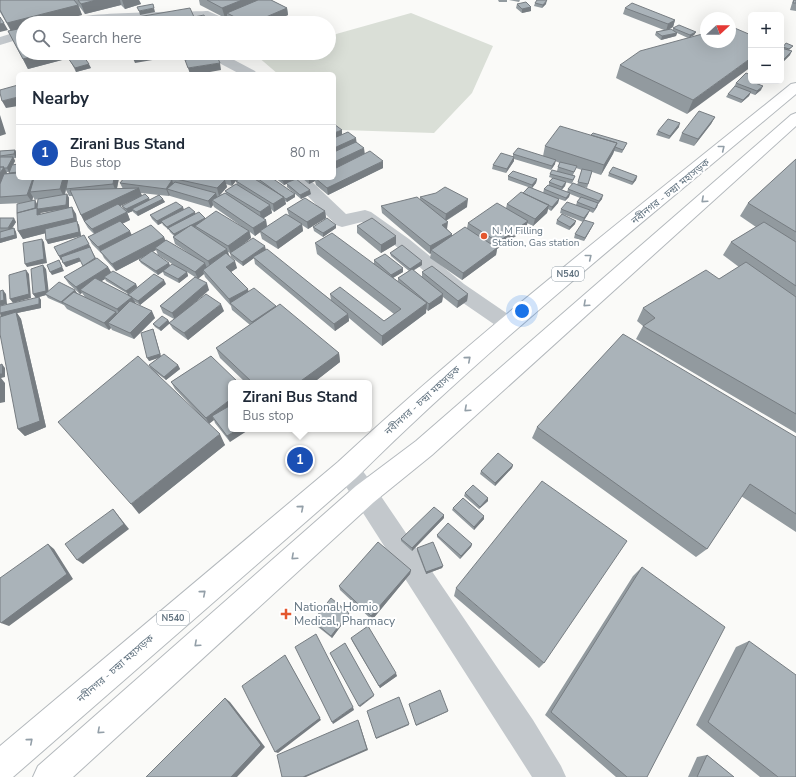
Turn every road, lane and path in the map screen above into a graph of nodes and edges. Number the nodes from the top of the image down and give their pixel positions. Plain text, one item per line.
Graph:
1 (171, 16) edge
2 (210, 16) edge
3 (16, 36) edge
4 (0, 41) edge
5 (224, 60) edge
6 (246, 72) edge
7 (796, 87) edge
8 (796, 119) edge
9 (300, 180) edge
10 (508, 324) junction
11 (346, 470) junction
12 (365, 494) junction
13 (0, 767) edge
14 (49, 777) edge
15 (550, 777) edge

1 - 2 street
3 - 4 street
5 - 6 street
10 -> 7 highway, নবীনগর - চন্দ্রা মহাসড়ক / N540
8 -> 12 highway
9 - 10 street
11 -> 10 highway, নবীনগর - চন্দ্রা মহাসড়ক / N540
11 - 12 street
13 -> 11 highway, নবীনগর - চন্দ্রা মহাসড়ক / N540
12 -> 14 highway
12 - 15 street

